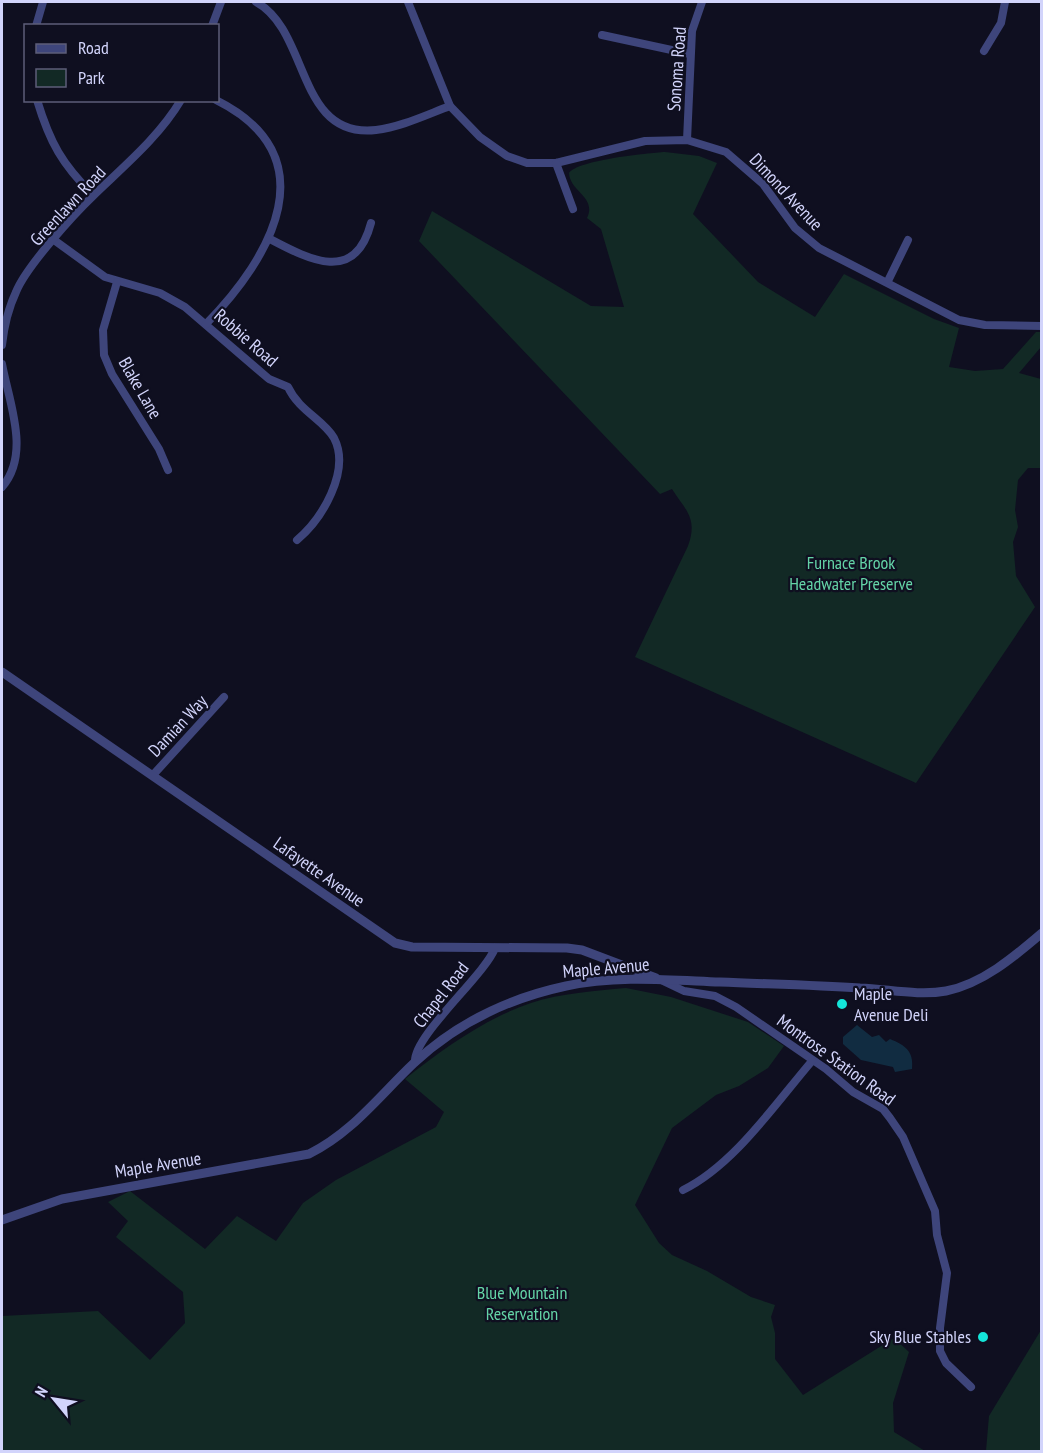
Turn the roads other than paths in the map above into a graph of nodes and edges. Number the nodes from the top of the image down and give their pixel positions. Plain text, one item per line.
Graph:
1 (43, 2) edge
2 (221, 2) edge
3 (256, 2) edge
4 (408, 2) edge
5 (702, 2) edge
6 (1005, 2) edge
7 (37, 24) edge
8 (213, 24) edge
9 (602, 35) dead end
10 (984, 51) dead end
11 (690, 54) junction
12 (38, 102) edge
13 (180, 102) edge
14 (219, 102) edge
15 (450, 106) junction
16 (687, 140) junction
17 (556, 163) junction
18 (93, 195) junction
19 (573, 209) dead end
20 (371, 223) dead end
21 (270, 239) junction
22 (54, 240) junction
23 (908, 240) dead end
24 (888, 281) junction
25 (117, 282) junction
26 (4, 315) edge
27 (206, 324) junction
28 (1041, 326) edge
29 (2, 345) edge
30 (2, 364) edge
31 (168, 470) dead end
32 (2, 487) edge
33 (297, 540) dead end
34 (2, 672) edge
35 (224, 697) dead end
36 (153, 774) junction
37 (1041, 933) edge
38 (495, 948) junction
39 (661, 980) junction
40 (812, 1061) junction
41 (415, 1062) junction
42 (682, 1190) dead end
43 (2, 1220) edge
44 (971, 1387) dead end

1 - 7 street
2 - 8 street
3 - 15 street
4 - 15 street, Dimond Avenue
5 - 11 street, Sonoma Road
6 - 10 street
9 - 11 street
11 - 16 street, Sonoma Road
12 - 18 street
13 - 18 street, Greenlawn Road
14 - 21 street
15 - 17 street, Dimond Avenue
16 - 17 street, Dimond Avenue
16 - 24 street, Dimond Avenue
17 - 19 street
18 - 22 street, Greenlawn Road
20 - 21 street
21 - 27 street
22 - 25 street, Robbie Road
22 - 26 street, Greenlawn Road
23 - 24 street
24 - 28 street, Dimond Avenue
25 - 27 street, Robbie Road
25 - 31 street, Blake Lane
26 - 29 street, Greenlawn Road
27 - 33 street, Robbie Road
30 - 32 street
34 - 36 street, Lafayette Avenue
35 - 36 street, Damian Way
36 - 38 street, Lafayette Avenue
37 - 39 street, Maple Avenue
38 - 39 street, Lafayette Avenue
38 - 41 street, Chapel Road
39 - 40 street, Montrose Station Road
39 - 41 street, Maple Avenue
40 - 42 street
40 - 44 street, Montrose Station Road
41 - 43 street, Maple Avenue

